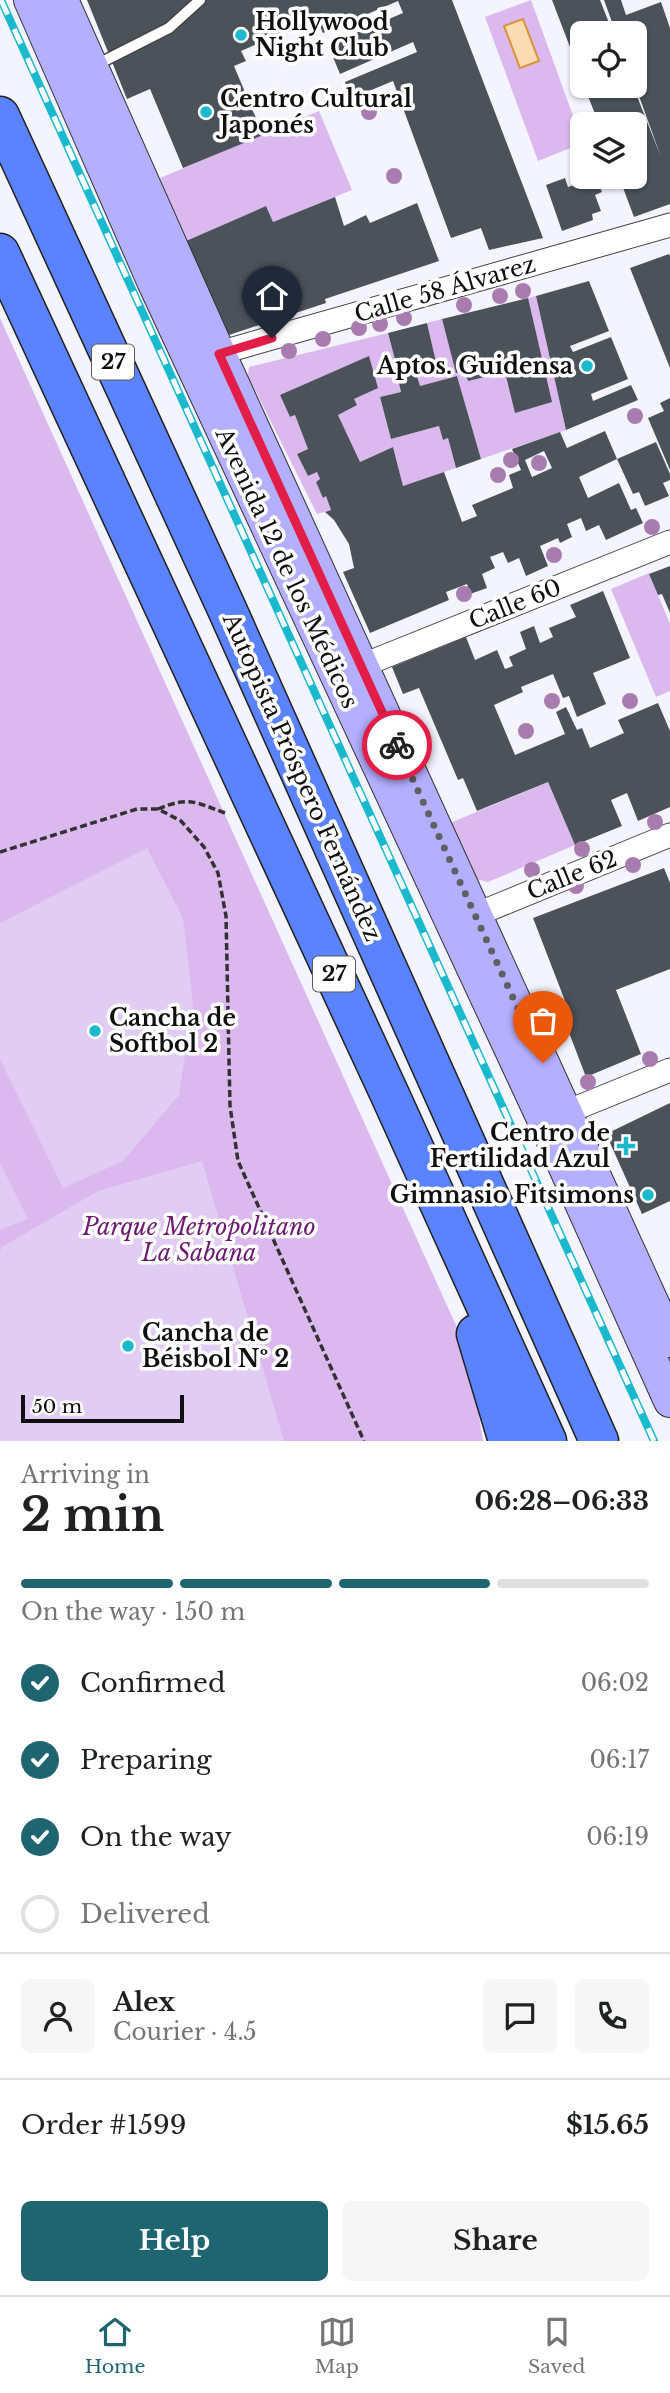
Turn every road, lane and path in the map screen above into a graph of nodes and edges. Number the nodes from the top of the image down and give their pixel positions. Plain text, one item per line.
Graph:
1 (30, 0) edge
2 (62, 0) edge
3 (200, 0) edge
4 (91, 67) junction
5 (0, 116) edge
6 (670, 225) edge
7 (0, 253) edge
8 (219, 354) junction
9 (119, 508) junction
10 (670, 542) edge
11 (226, 607) junction
12 (361, 666) junction
13 (158, 809) junction
14 (229, 814) dead end
15 (670, 835) edge
16 (0, 852) edge
17 (475, 915) junction
18 (670, 1070) edge
19 (390, 1095) junction
20 (555, 1117) junction
21 (670, 1341) edge
22 (670, 1401) edge
23 (364, 1441) edge
24 (508, 1441) edge
25 (547, 1441) edge
26 (599, 1441) edge

1 - 20 main road, Avenida 12 de los Médicos
2 - 4 main road, Avenida 12 de los Médicos
3 - 4 lane
4 - 8 main road, Avenida 12 de los Médicos
5 - 11 highway, Autopista Próspero Fernández / 27
6 - 8 street, Calle 58 Álvarez
7 - 9 highway, 27
8 - 12 main road, Avenida 12 de los Médicos
9 - 11 highway
9 - 19 highway, 27
10 - 12 street, Calle 60
11 - 26 highway, Autopista Próspero Fernández / 27
12 - 17 main road, Avenida 12 de los Médicos
13 - 14 path
13 - 16 path
13 - 23 path
15 - 17 street, Calle 62
17 - 20 main road, Avenida 12 de los Médicos
18 - 20 street
19 - 24 highway
19 - 25 highway, 27
20 - 21 main road, Avenida 12 de los Médicos
20 - 22 main road, Avenida 12 de los Médicos

